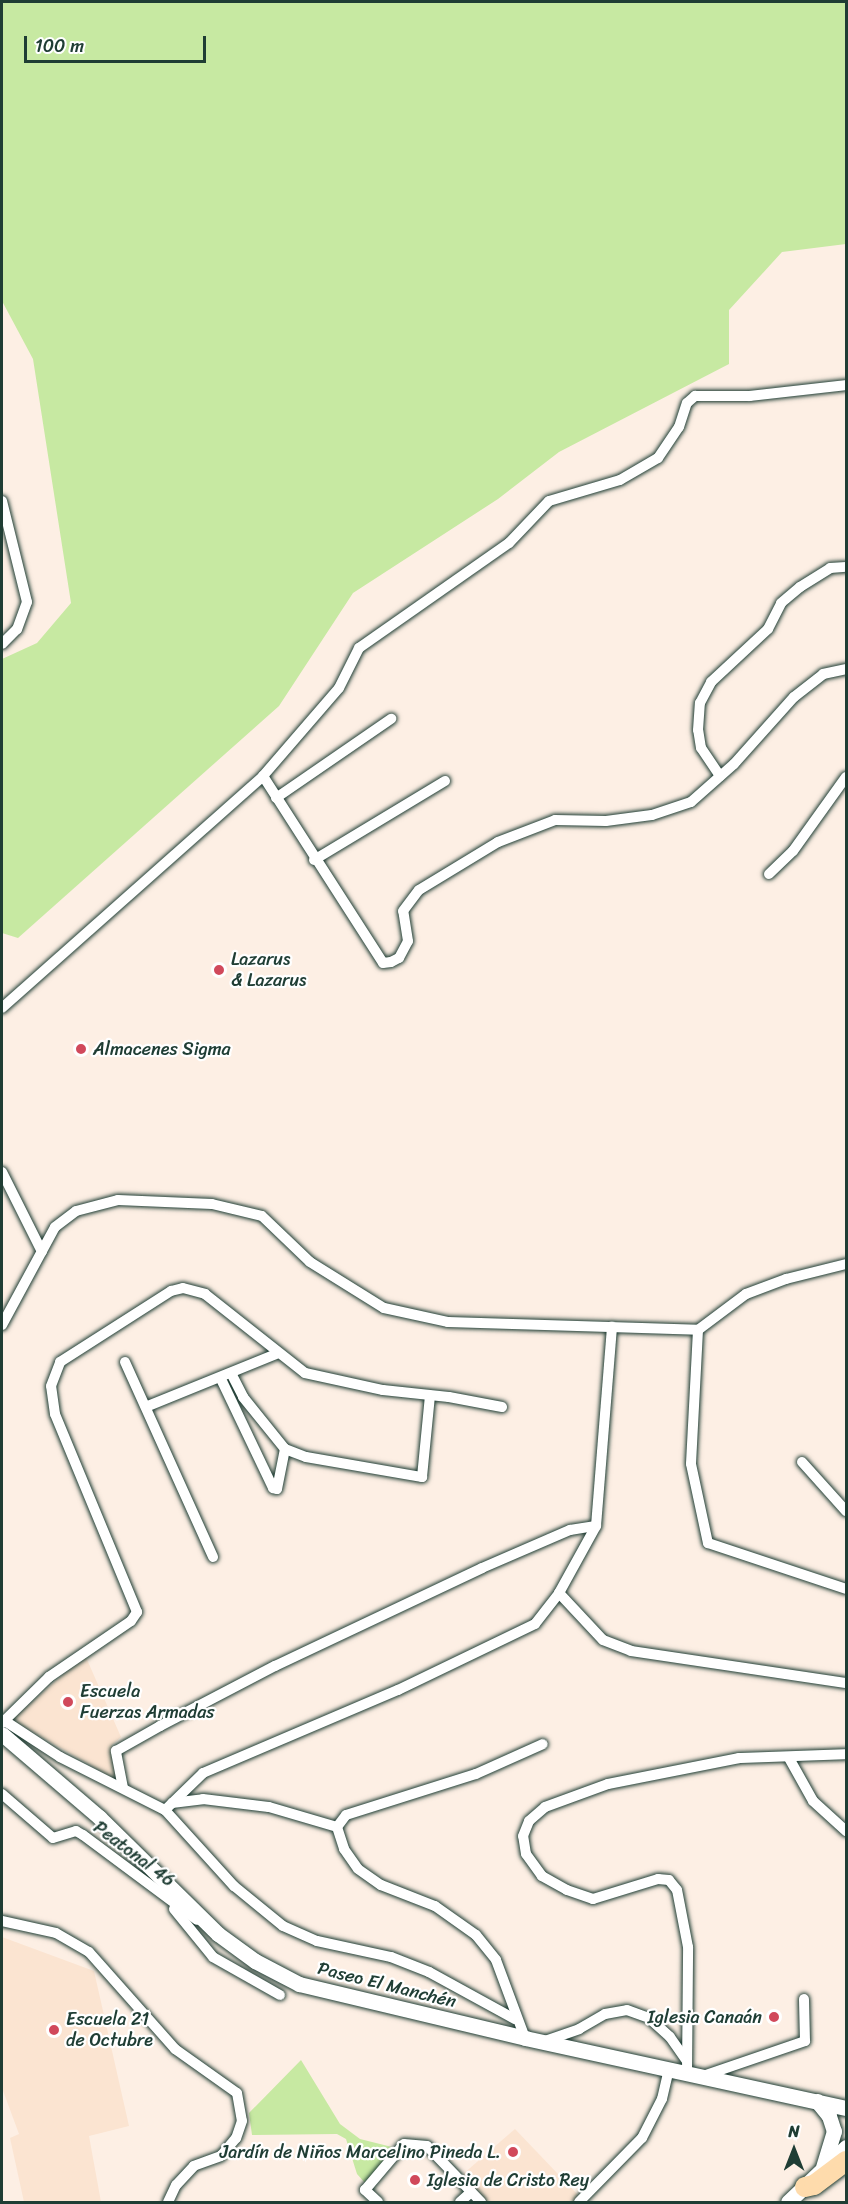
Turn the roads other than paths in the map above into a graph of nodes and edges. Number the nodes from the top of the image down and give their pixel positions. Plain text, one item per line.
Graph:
1 (846, 385) edge
2 (2, 501) edge
3 (846, 567) edge
4 (2, 644) edge
5 (846, 669) edge
6 (391, 719) dead end
7 (720, 776) junction
8 (263, 777) junction
9 (846, 777) edge
10 (445, 781) dead end
11 (276, 798) junction
12 (314, 860) junction
13 (769, 874) dead end
14 (2, 1008) edge
15 (2, 1172) edge
16 (42, 1252) junction
17 (846, 1264) edge
18 (2, 1325) edge
19 (612, 1327) junction
20 (698, 1330) junction
21 (276, 1354) junction
22 (125, 1362) dead end
23 (226, 1376) junction
24 (430, 1395) junction
25 (148, 1406) junction
26 (502, 1407) dead end
27 (285, 1449) junction
28 (802, 1462) dead end
29 (846, 1510) edge
30 (596, 1526) junction
31 (213, 1557) dead end
32 (846, 1589) edge
33 (559, 1593) junction
34 (846, 1683) edge
35 (3, 1726) edge
36 (543, 1744) dead end
37 (846, 1754) edge
38 (789, 1758) junction
39 (123, 1788) junction
40 (2, 1794) edge
41 (169, 1807) junction
42 (337, 1827) junction
43 (846, 1831) edge
44 (169, 1901) junction
45 (2, 1921) edge
46 (218, 1934) junction
47 (280, 1995) dead end
48 (804, 1999) dead end
49 (515, 2019) junction
50 (525, 2038) junction
51 (542, 2042) junction
52 (687, 2068) junction
53 (669, 2070) junction
54 (703, 2076) junction
55 (817, 2102) junction
56 (844, 2109) edge
57 (846, 2147) edge
58 (846, 2161) edge
59 (821, 2171) junction
60 (805, 2187) junction
61 (471, 2192) junction
62 (168, 2202) edge
63 (378, 2202) edge
64 (460, 2202) edge
65 (481, 2202) edge
66 (579, 2202) edge
67 (788, 2202) edge

1 - 8 street
2 - 4 street
3 - 7 street
5 - 7 street
6 - 11 street
7 - 12 street
8 - 11 street
8 - 14 street
9 - 13 street
10 - 12 street
11 - 12 street
15 - 16 street
16 - 18 street
16 - 19 street
17 - 20 street
19 - 20 street
19 - 30 street
20 - 32 street
21 - 23 street
21 - 24 street
21 - 35 street
22 - 25 street
23 - 25 street
23 - 27 street
23 - 27 street
24 - 26 street
24 - 27 street
25 - 31 street
28 - 29 street
30 - 33 street
30 - 39 street
33 - 34 street
33 - 41 street
35 - 39 street
35 - 46 street, Paseo El Manchén
36 - 42 street
37 - 38 street
38 - 43 street
38 - 52 street
39 - 41 street
40 - 44 street, Peatonal 46
41 - 42 street
41 - 49 street
42 - 49 street
44 - 46 street, Peatonal 46
44 - 47 street
45 - 62 street
46 - 50 street, Paseo El Manchén
48 - 54 street
49 - 50 street
50 - 51 street, Paseo El Manchén
51 - 52 street
51 - 53 street, Paseo El Manchén
52 - 53 street, Paseo El Manchén
52 - 54 street, Paseo El Manchén
53 - 66 street
54 - 55 street, Paseo El Manchén
55 - 56 street, Paseo El Manchén
55 - 59 street
57 - 59 street
58 - 60 highway
59 - 60 street
60 - 67 street
61 - 63 street
61 - 64 street
61 - 65 street

